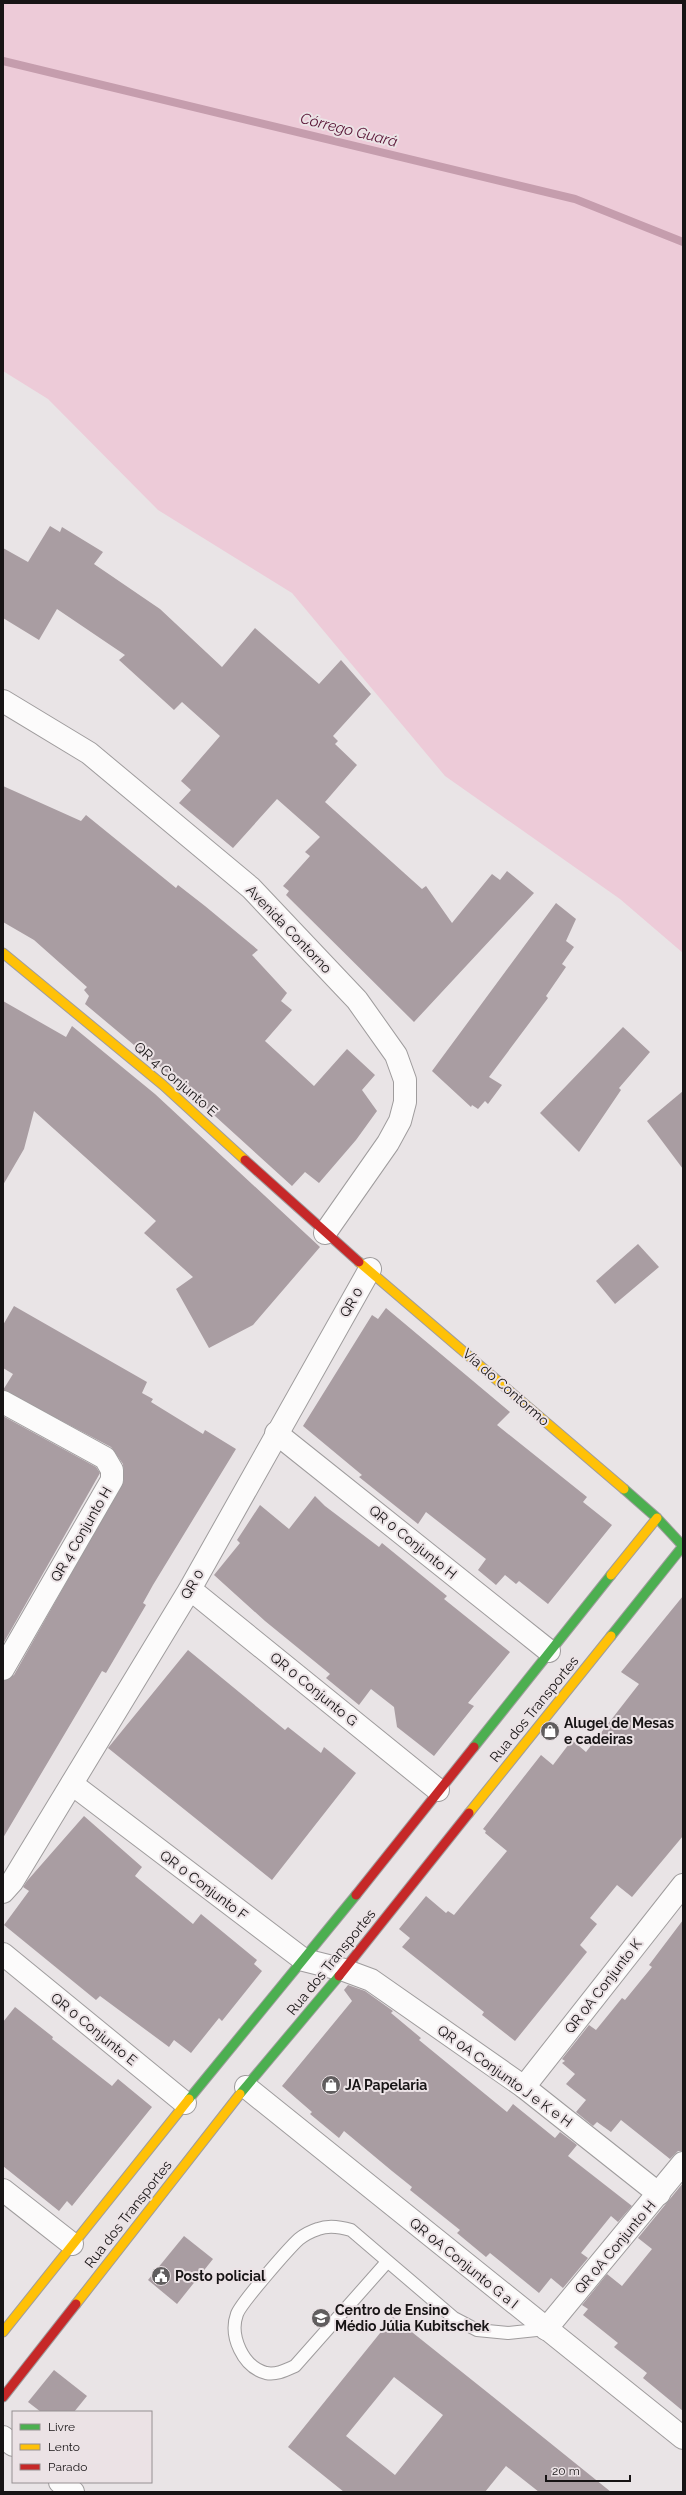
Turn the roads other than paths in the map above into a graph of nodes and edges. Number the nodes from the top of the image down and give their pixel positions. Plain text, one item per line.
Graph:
1 (3, 701) edge
2 (6, 960) edge
3 (325, 1233) junction
4 (370, 1269) junction
5 (3, 1402) edge
6 (276, 1433) junction
7 (658, 1518) junction
8 (683, 1546) edge
9 (190, 1589) junction
10 (549, 1651) junction
11 (3, 1668) edge
12 (72, 1784) junction
13 (438, 1790) junction
14 (6, 1884) edge
15 (683, 1885) edge
16 (3, 1954) edge
17 (304, 1960) junction
18 (344, 1970) junction
19 (246, 2087) junction
20 (524, 2087) junction
21 (185, 2103) junction
22 (683, 2164) edge
23 (3, 2190) edge
24 (659, 2194) junction
25 (72, 2244) junction
26 (387, 2262) junction
27 (546, 2329) junction
28 (3, 2332) edge
29 (3, 2396) edge
30 (3, 2437) edge
31 (683, 2438) edge
32 (12, 2444) edge
33 (61, 2483) edge
34 (73, 2492) edge

1 - 3 street, Avenida Contorno
2 - 3 street, QR 4 Conjunto E
3 - 4 street, Via do Contormo
4 - 6 street, QR 0
4 - 7 street, Via do Contormo
5 - 11 street, QR 4 Conjunto H
6 - 9 street, QR 0
6 - 10 street, QR 0 Conjunto H
7 - 8 street, Via do Contormo
7 - 10 street, Rua dos Transportes
8 - 18 street, Rua dos Transportes
9 - 12 street, QR 0
9 - 13 street, QR 0 Conjunto G
10 - 13 street, Rua dos Transportes
12 - 14 street, QR 0
12 - 17 street, QR 0 Conjunto F
13 - 17 street, Rua dos Transportes
15 - 20 street, QR 0A Conjunto K
16 - 21 street, QR 0 Conjunto E
17 - 18 street, QR 0 Conjunto F
17 - 21 street, Rua dos Transportes
18 - 19 street, Rua dos Transportes
18 - 20 street, QR 0A Conjunto J e K e H
19 - 27 street, QR 0A Conjunto G a I
19 - 29 street, Rua dos Transportes
20 - 24 street, QR 0A Conjunto J e K e H
21 - 25 street, Rua dos Transportes
22 - 24 street, QR 0A Conjunto H
23 - 25 street
24 - 27 street, QR 0A Conjunto H
25 - 28 street, Rua dos Transportes
26 - 26 lane
26 - 27 lane
27 - 31 street, QR 0A Conjunto G a I
30 - 32 street
33 - 34 street

